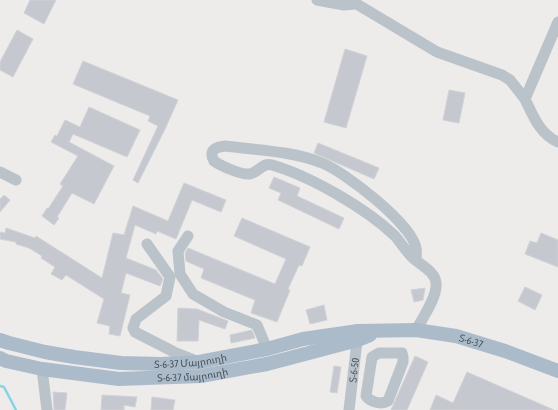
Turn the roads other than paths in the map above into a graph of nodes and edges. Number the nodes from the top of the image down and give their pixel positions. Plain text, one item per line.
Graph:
1 (317, 0) edge
2 (352, 2) edge
3 (558, 22) edge
4 (525, 99) junction
5 (558, 142) edge
6 (0, 172) edge
7 (16, 180) dead end
8 (188, 236) dead end
9 (147, 244) dead end
10 (416, 260) junction
11 (416, 330) junction
12 (381, 331) joint
13 (358, 335) junction
14 (0, 340) edge
15 (267, 349) junction
16 (0, 358) edge
17 (199, 362) junction
18 (42, 369) junction
19 (558, 371) edge
20 (353, 373) junction
21 (368, 375) junction
22 (201, 376) junction
23 (47, 410) edge
24 (349, 410) edge

1 - 2 street
2 - 4 street
3 - 4 street
4 - 5 street
6 - 7 street
8 - 15 street
9 - 17 street
10 - 10 street
10 - 11 street
11 - 12 main road, Տ-6-37 / Տ-6-37
11 - 19 main road, Տ-6-37 / Տ-6-37
12 - 13 main road, Տ-6-37 մայրուղի / Տ-6-37
13 - 15 main road, Տ-6-37 Մայրուղի / Տ-6-37
13 - 20 street, Տ-6-50 / Տ-6-50
13 - 22 main road, Տ-6-37 մայրուղի / Տ-6-37
14 - 17 main road, Տ-6-37 Մայրուղի / Տ-6-37
15 - 17 main road, Տ-6-37 Մայրուղի / Տ-6-37
16 - 18 main road, Տ-6-37 մայրուղի / Տ-6-37
17 - 22 main road
18 - 22 main road, Տ-6-37 մայրուղի / Տ-6-37
18 - 23 street
20 - 21 street
20 - 24 street, Տ-6-50 / Տ-6-50
21 - 21 street

